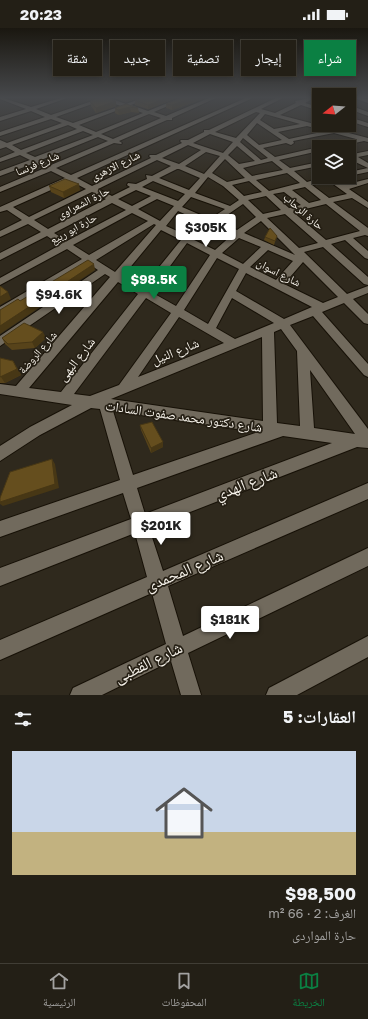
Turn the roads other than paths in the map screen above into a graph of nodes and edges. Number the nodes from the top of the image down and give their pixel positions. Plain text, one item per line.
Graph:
1 (5, 128) edge
2 (15, 128) edge
3 (57, 128) edge
4 (113, 128) edge
5 (144, 128) edge
6 (188, 128) edge
7 (214, 128) edge
8 (231, 128) edge
9 (249, 128) edge
10 (269, 128) edge
11 (286, 128) edge
12 (83, 129) joint
13 (10, 130) junction
14 (206, 131) junction
15 (273, 131) junction
16 (329, 132) edge
17 (339, 132) edge
18 (368, 132) edge
19 (0, 134) edge
20 (316, 134) junction
21 (97, 135) junction
22 (167, 135) junction
23 (221, 136) junction
24 (353, 136) junction
25 (241, 137) junction
26 (366, 139) edge
27 (214, 140) dead end
28 (287, 140) junction
29 (324, 140) edge
30 (115, 141) junction
31 (356, 141) edge
32 (187, 142) junction
33 (2, 145) edge
34 (205, 147) junction
35 (258, 147) junction
36 (135, 150) junction
37 (312, 150) edge
38 (305, 152) junction
39 (20, 153) junction
40 (368, 153) edge
41 (356, 155) edge
42 (225, 156) junction
43 (156, 158) junction
44 (312, 158) edge
45 (273, 159) junction
46 (356, 159) edge
47 (0, 160) edge
48 (35, 160) junction
49 (260, 162) junction
50 (312, 164) edge
51 (119, 166) junction
52 (178, 166) junction
53 (368, 166) edge
54 (237, 167) junction
55 (51, 168) junction
56 (288, 170) junction
57 (368, 170) edge
58 (356, 173) edge
59 (0, 174) edge
60 (207, 175) junction
61 (71, 178) junction
62 (114, 178) junction
63 (152, 179) junction
64 (250, 179) junction
65 (368, 182) edge
66 (312, 183) edge
67 (226, 184) junction
68 (306, 184) junction
69 (339, 184) edge
70 (136, 187) junction
71 (343, 188) junction
72 (91, 189) junction
73 (286, 189) junction
74 (0, 190) edge
75 (191, 193) junction
76 (267, 193) junction
77 (158, 195) junction
78 (352, 195) junction
79 (112, 199) junction
80 (243, 199) junction
81 (327, 201) junction
82 (179, 206) junction
83 (307, 206) junction
84 (368, 206) edge
85 (4, 208) edge
86 (230, 209) junction
87 (132, 210) junction
88 (287, 211) junction
89 (261, 216) junction
90 (28, 220) junction
91 (210, 222) junction
92 (159, 224) junction
93 (48, 232) junction
94 (368, 232) edge
95 (0, 234) edge
96 (238, 234) junction
97 (347, 237) junction
98 (186, 239) junction
99 (324, 244) junction
100 (67, 245) junction
101 (267, 246) junction
102 (215, 254) junction
103 (300, 256) junction
104 (368, 256) edge
105 (0, 257) edge
106 (89, 260) junction
107 (244, 268) junction
108 (106, 270) junction
109 (118, 277) junction
110 (0, 282) edge
111 (368, 282) edge
112 (277, 285) junction
113 (368, 289) edge
114 (145, 292) junction
115 (231, 293) junction
116 (347, 298) junction
117 (318, 309) junction
118 (178, 311) junction
119 (0, 312) edge
120 (368, 320) edge
121 (283, 323) junction
122 (268, 328) junction
123 (210, 330) junction
124 (0, 342) edge
125 (233, 343) junction
126 (303, 350) junction
127 (368, 372) edge
128 (124, 388) junction
129 (0, 389) edge
130 (18, 392) junction
131 (64, 399) junction
132 (88, 403) junction
133 (105, 405) junction
134 (277, 429) junction
135 (307, 433) junction
136 (365, 441) edge
137 (0, 454) edge
138 (128, 484) junction
139 (368, 491) edge
140 (140, 524) junction
141 (0, 529) edge
142 (368, 557) edge
143 (0, 577) edge
144 (157, 582) junction
145 (368, 646) edge
146 (177, 648) junction
147 (0, 650) edge
148 (80, 695) edge
149 (191, 695) edge
150 (276, 695) edge

1 - 13 street
2 - 13 street
3 - 33 street
4 - 21 street
5 - 30 street, شارع فرنسا
6 - 22 street
7 - 14 street, شارع الازهرى
8 - 25 street
9 - 25 street, شارع الروضة
10 - 15 street
11 - 15 street
12 - 21 street
12 - 39 street
13 - 19 street
14 - 23 street
14 - 32 street, شارع الازهرى
15 - 28 street
16 - 20 street
17 - 24 street
18 - 24 street
20 - 28 street
20 - 29 street
21 - 30 street
21 - 48 street
22 - 32 street
22 - 36 street
23 - 25 street
23 - 27 street
24 - 26 street
25 - 35 street
25 - 42 street, شارع الروضة
25 - 49 street
26 - 31 street
28 - 35 street
28 - 38 street
30 - 36 street
30 - 55 street, شارع فرنسا
32 - 34 street
32 - 43 street, شارع الازهرى
33 - 39 street, شارع اسوان
34 - 42 street
34 - 52 street, حارة الشعراوى
35 - 45 street
36 - 43 street
36 - 51 street
37 - 38 street
38 - 44 street
38 - 45 street
39 - 47 street
39 - 48 street, شارع اسوان
40 - 41 street
42 - 54 street, حارة الرحاب
42 - 60 street, شارع الروضة
43 - 51 street, شارع الازهرى
43 - 52 street
45 - 49 street
45 - 56 street
46 - 53 street
48 - 55 street, شارع اسوان
48 - 59 street
49 - 54 street
50 - 56 street
51 - 61 street
51 - 62 street, شارع الازهرى
51 - 63 street
52 - 60 street
52 - 63 street, حارة الشعراوى
54 - 64 street, حارة الرحاب
55 - 61 street, شارع اسوان
55 - 74 street, شارع فرنسا
56 - 64 street
56 - 68 street
57 - 58 street
60 - 67 street
60 - 75 street, شارع الروضة
61 - 72 street, شارع اسوان
61 - 85 street
62 - 70 street
62 - 72 street, شارع الازهرى
63 - 70 street, حارة الشعراوى
63 - 75 street
64 - 67 street
64 - 76 street, حارة الرحاب
65 - 71 street
66 - 68 street, شارع البهى
67 - 80 street
68 - 73 street, شارع البهى
68 - 81 street
69 - 71 street
70 - 77 street
70 - 79 street, حارة الشعراوى
71 - 78 street
72 - 79 street, شارع اسوان
72 - 90 street, شارع الازهرى
73 - 76 street, شارع البهى
73 - 83 street
75 - 82 street, شارع الروضة
75 - 86 street
76 - 80 street, شارع البهى
76 - 88 street, حارة الرحاب
77 - 82 street
77 - 87 street, حارة ابو ربيع
78 - 81 street
78 - 84 street
79 - 87 street, شارع اسوان
79 - 93 street, حارة الشعراوى
80 - 86 street, شارع البهى
80 - 89 street
81 - 83 street
81 - 94 street
82 - 91 street
82 - 92 street, شارع الروضة
83 - 88 street
85 - 90 street
86 - 91 street, شارع البهى
87 - 92 street, شارع اسوان
87 - 100 street, حارة ابو ربيع
88 - 89 street
88 - 99 street, حارة الرحاب
89 - 96 street
89 - 103 street
90 - 93 street
90 - 95 street, شارع الازهرى
91 - 96 street
91 - 98 street, شارع البهى
92 - 98 street, شارع اسوان
92 - 106 street
92 - 109 street, شارع الروضة
93 - 100 street
93 - 105 street, حارة الشعراوى
94 - 97 street
96 - 101 street
96 - 102 street
97 - 99 street
97 - 104 street
98 - 102 street, شارع اسوان
98 - 114 street, شارع البهى
99 - 103 street
99 - 111 street, حارة الرحاب
100 - 106 street
100 - 110 street, حارة ابو ربيع
101 - 103 street
101 - 107 street
102 - 107 street, شارع اسوان
102 - 118 street
103 - 112 street
103 - 116 street
106 - 108 street
106 - 119 street
107 - 112 street, شارع اسوان
107 - 115 street
108 - 109 street
108 - 124 street
109 - 114 street
109 - 130 street, شارع الروضة
112 - 117 street, شارع اسوان
113 - 116 street, شارع النيل
114 - 118 street
114 - 131 street, شارع البهى
115 - 121 street
115 - 123 street
116 - 117 street, شارع النيل
116 - 120 street
117 - 121 street, شارع النيل
117 - 127 street
118 - 123 street
118 - 128 street
121 - 122 street, شارع النيل
121 - 126 street
122 - 125 street, شارع النيل
122 - 134 street
123 - 125 street
125 - 128 street, شارع النيل
126 - 135 street
126 - 136 street
128 - 132 street, شارع النيل
129 - 130 street, شارع دكتور محمد صفوت السادات
130 - 131 street, شارع دكتور محمد صفوت السادات
131 - 132 street, شارع دكتور محمد صفوت السادات
132 - 133 street, شارع دكتور محمد صفوت السادات
132 - 137 street, شارع النيل
133 - 134 street, شارع دكتور محمد صفوت السادات
133 - 138 street
134 - 135 street, شارع دكتور محمد صفوت السادات
134 - 138 street
135 - 136 street, شارع دكتور محمد صفوت السادات
136 - 140 street, شارع الهدي
138 - 140 street
138 - 141 street
139 - 144 street, شارع المحمدى
140 - 143 street, شارع الهدي
140 - 144 street
142 - 146 street, شارع القطبى
144 - 146 street
144 - 147 street, شارع المحمدى
145 - 150 street
146 - 148 street, شارع القطبى
146 - 149 street

